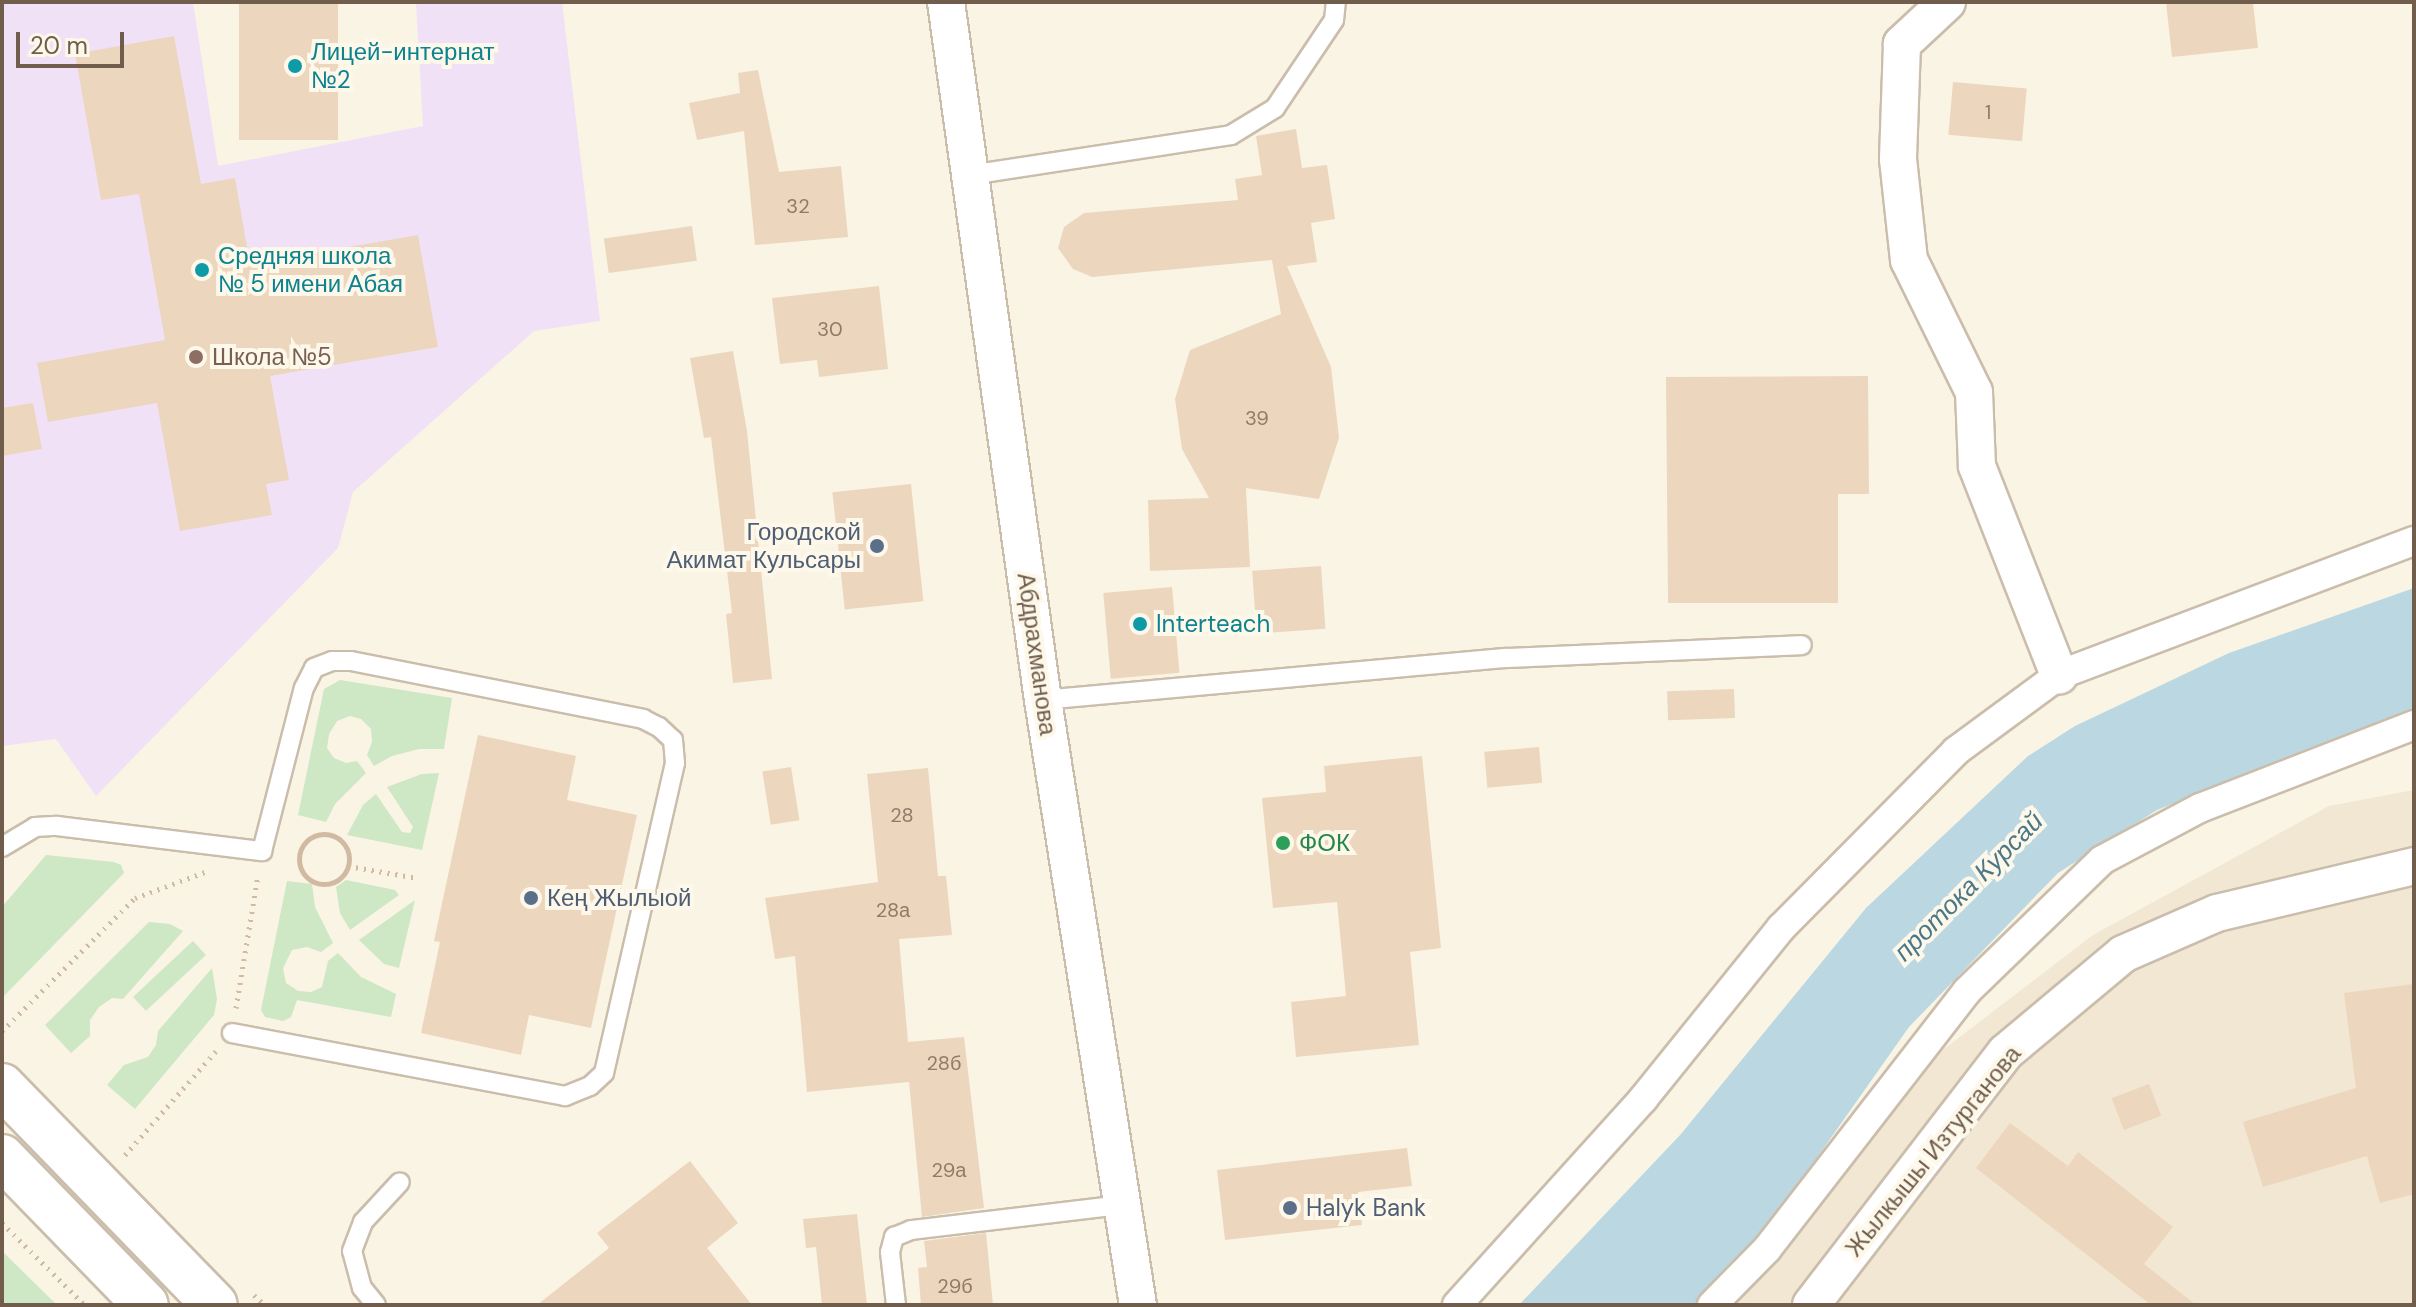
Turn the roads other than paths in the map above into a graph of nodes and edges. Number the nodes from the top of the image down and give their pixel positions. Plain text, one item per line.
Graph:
1 (946, 2) edge
2 (1336, 2) edge
3 (1947, 2) edge
4 (970, 175) junction
5 (2414, 541) edge
6 (1802, 645) dead end
7 (2059, 675) junction
8 (1043, 700) junction
9 (2414, 725) edge
10 (2, 847) edge
11 (2414, 866) edge
12 (232, 1033) road end
13 (2, 1086) edge
14 (2, 1157) edge
15 (400, 1182) dead end
16 (1122, 1205) junction
17 (146, 1305) edge
18 (215, 1305) edge
19 (376, 1305) edge
20 (896, 1305) edge
21 (1138, 1305) edge
22 (1457, 1305) edge
23 (1712, 1305) edge
24 (1811, 1305) edge

1 - 4 street, Абдрахманова
2 - 4 lane
3 - 7 street
4 - 8 street, Абдрахманова
5 - 7 street
6 - 8 lane
7 - 22 street
8 - 16 street, Абдрахманова
9 - 23 street
10 - 12 lane
11 - 24 street, Жылкышы Изтурганова
13 - 18 street
14 - 17 street
15 - 19 lane
16 - 20 lane
16 - 21 street, Абдрахманова

